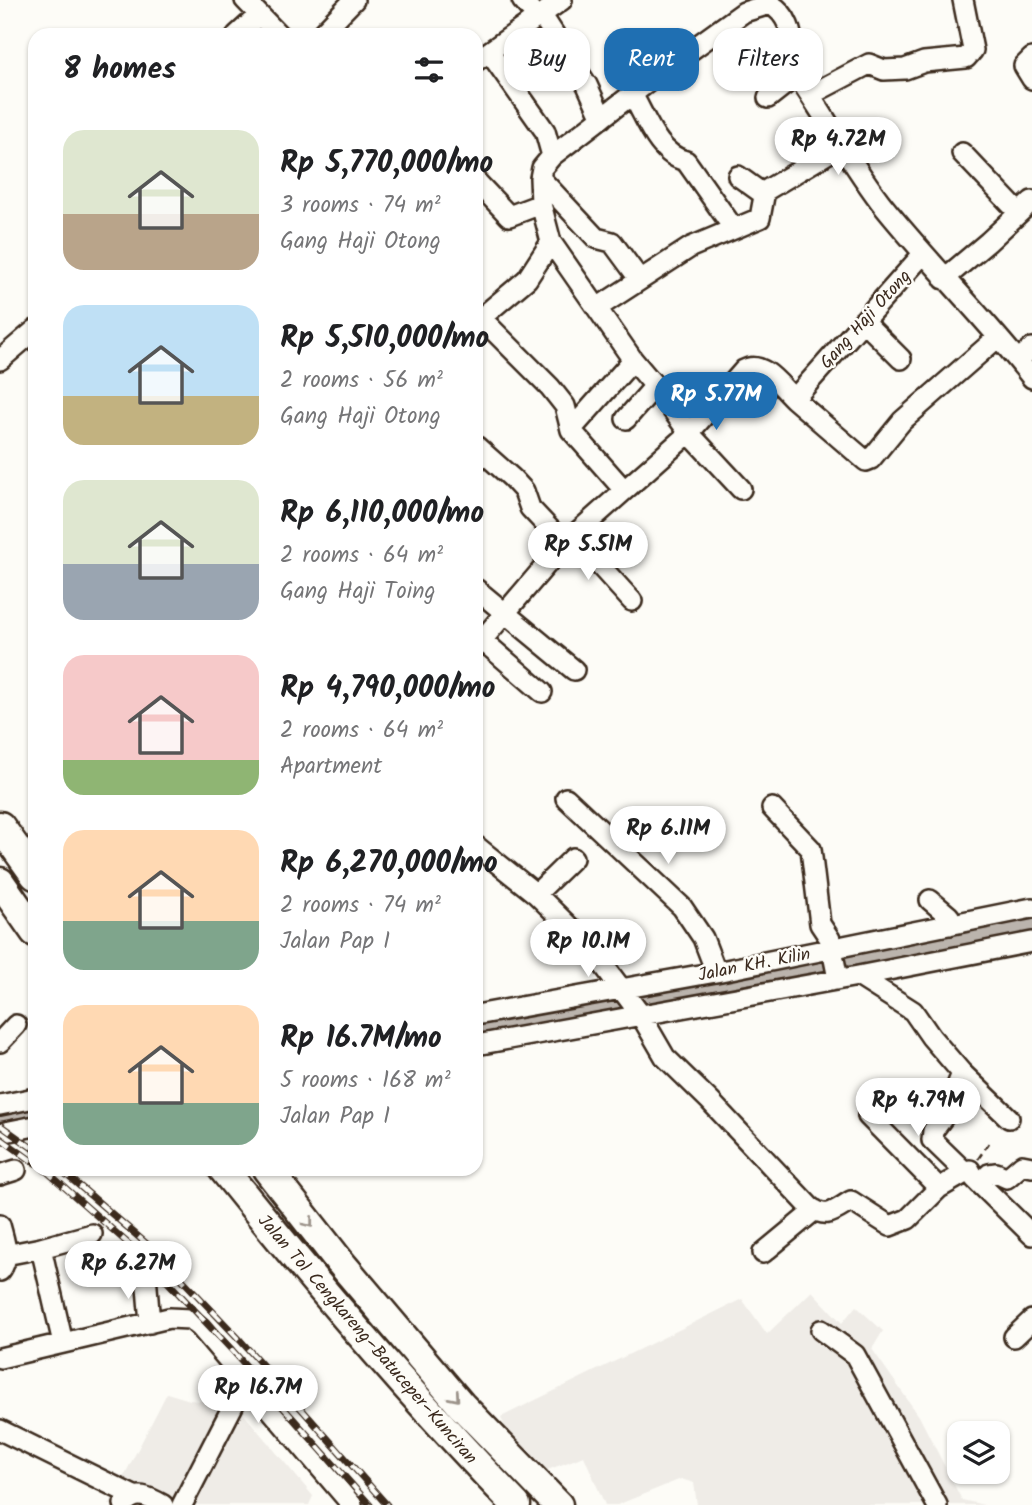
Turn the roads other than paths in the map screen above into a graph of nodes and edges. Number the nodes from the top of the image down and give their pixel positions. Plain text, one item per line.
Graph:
1 (245, 0) edge
2 (355, 0) edge
3 (522, 0) edge
4 (562, 0) edge
5 (963, 0) edge
6 (784, 4) edge
7 (739, 6) edge
8 (259, 15) junction
9 (539, 16) junction
10 (245, 28) edge
11 (272, 28) edge
12 (327, 28) edge
13 (791, 28) edge
14 (483, 57) edge
15 (1032, 58) edge
16 (1032, 79) edge
17 (777, 91) edge
18 (808, 91) edge
19 (632, 94) junction
20 (810, 95) junction
21 (768, 98) dead end
22 (603, 118) junction
23 (842, 145) junction
24 (962, 153) dead end
25 (552, 156) junction
26 (738, 176) dead end
27 (540, 178) junction
28 (483, 188) edge
29 (765, 191) junction
30 (541, 204) junction
31 (1029, 205) edge
32 (734, 229) junction
33 (551, 242) junction
34 (923, 254) junction
35 (640, 279) junction
36 (944, 279) junction
37 (597, 308) junction
38 (483, 316) edge
39 (863, 321) junction
40 (483, 325) edge
41 (28, 336) edge
42 (997, 338) junction
43 (1025, 354) edge
44 (901, 359) dead end
45 (0, 360) edge
46 (633, 360) junction
47 (1032, 377) edge
48 (655, 386) junction
49 (794, 399) junction
50 (626, 419) dead end
51 (571, 430) junction
52 (689, 433) junction
53 (483, 452) edge
54 (741, 489) dead end
55 (624, 490) junction
56 (569, 540) junction
57 (483, 595) edge
58 (632, 601) dead end
59 (503, 613) junction
60 (483, 635) edge
61 (483, 642) edge
62 (574, 670) dead end
63 (542, 692) dead end
64 (566, 798) dead end
65 (772, 807) dead end
66 (0, 826) edge
67 (483, 852) edge
68 (573, 859) dead end
69 (28, 865) edge
70 (0, 882) edge
71 (536, 894) junction
72 (930, 900) dead end
73 (1032, 908) edge
74 (28, 922) edge
75 (950, 925) junction
76 (1032, 942) edge
77 (835, 964) junction
78 (716, 972) junction
79 (858, 976) junction
80 (629, 1001) junction
81 (483, 1013) edge
82 (16, 1025) dead end
83 (0, 1042) edge
84 (483, 1043) edge
85 (962, 1073) junction
86 (28, 1099) edge
87 (4, 1102) edge
88 (869, 1116) dead end
89 (1009, 1118) dead end
90 (28, 1127) edge
91 (0, 1133) edge
92 (1032, 1167) edge
93 (972, 1175) junction
94 (229, 1176) edge
95 (272, 1176) edge
96 (939, 1188) junction
97 (815, 1210) junction
98 (0, 1225) edge
99 (92, 1234) dead end
100 (1032, 1235) edge
101 (41, 1248) junction
102 (763, 1253) dead end
103 (2, 1261) edge
104 (146, 1275) dead end
105 (1032, 1320) edge
106 (150, 1323) junction
107 (821, 1330) dead end
108 (1014, 1337) dead end
109 (63, 1343) junction
110 (0, 1358) edge
111 (248, 1383) junction
112 (0, 1430) edge
113 (128, 1500) edge
114 (163, 1505) edge
115 (182, 1505) edge
116 (352, 1505) edge
117 (516, 1505) edge
118 (558, 1505) edge
119 (937, 1505) edge

1 - 8 street
2 - 12 street
3 - 9 street
4 - 9 street
5 - 20 street
6 - 7 street
6 - 13 street
7 - 19 street
8 - 10 street
8 - 11 street
9 - 14 street
9 - 22 street
14 - 25 street
15 - 16 street
17 - 21 street
18 - 20 street, Gang Haji Otong
19 - 22 street
19 - 32 street
20 - 23 street, Gang Haji Otong
22 - 25 street
23 - 29 street
23 - 34 street, Gang Haji Otong
24 - 31 street
25 - 27 street
26 - 29 street
27 - 30 street
27 - 35 street
28 - 30 street
29 - 32 street
30 - 33 street
31 - 36 street
32 - 35 street
33 - 37 street
33 - 38 street
34 - 36 street
34 - 39 street, Gang Haji Otong
35 - 37 street
36 - 42 street
37 - 46 street
39 - 44 street
39 - 49 street, Gang Haji Otong
40 - 51 street
41 - 45 street
42 - 43 street
42 - 49 street
43 - 47 street
46 - 48 street
46 - 51 street
48 - 50 street
48 - 52 street
49 - 52 street
51 - 55 street
52 - 54 street
52 - 55 street
53 - 56 street
55 - 56 street
56 - 58 street
56 - 59 street
57 - 59 street
59 - 60 street
59 - 62 street
61 - 63 street
64 - 78 street
65 - 77 street
66 - 69 highway
67 - 71 street
68 - 71 street
70 - 74 highway
71 - 80 street
72 - 75 street
73 - 75 street, Jalan KH. Kilin
75 - 77 street, Jalan KH. Kilin
76 - 79 street, Jalan KH. Kilin
77 - 78 street, Jalan KH. Kilin
77 - 79 street, Jalan KH. Kilin
77 - 80 street, Jalan KH. Kilin
78 - 80 street, Jalan KH. Kilin
79 - 85 street
80 - 81 street, Jalan KH. Kilin
80 - 84 street, Jalan KH. Kilin
80 - 97 street
82 - 83 street
85 - 89 street
85 - 93 street
86 - 87 street
88 - 96 street
90 - 91 street
92 - 93 street
93 - 96 street
93 - 100 street
94 - 117 highway, Jalan Tol Cengkareng–Batuceper–Kunciran
95 -> 118 highway, Jalan Tol Cengkareng–Batuceper–Kunciran
96 - 97 street
97 - 102 street
98 - 103 street
99 - 101 street
101 - 103 street
101 - 109 street
104 - 106 street
105 - 108 street
106 - 109 street
106 - 111 street
107 - 119 street
109 - 110 street
111 - 115 street
111 - 116 street
112 - 113 street
113 - 114 street

